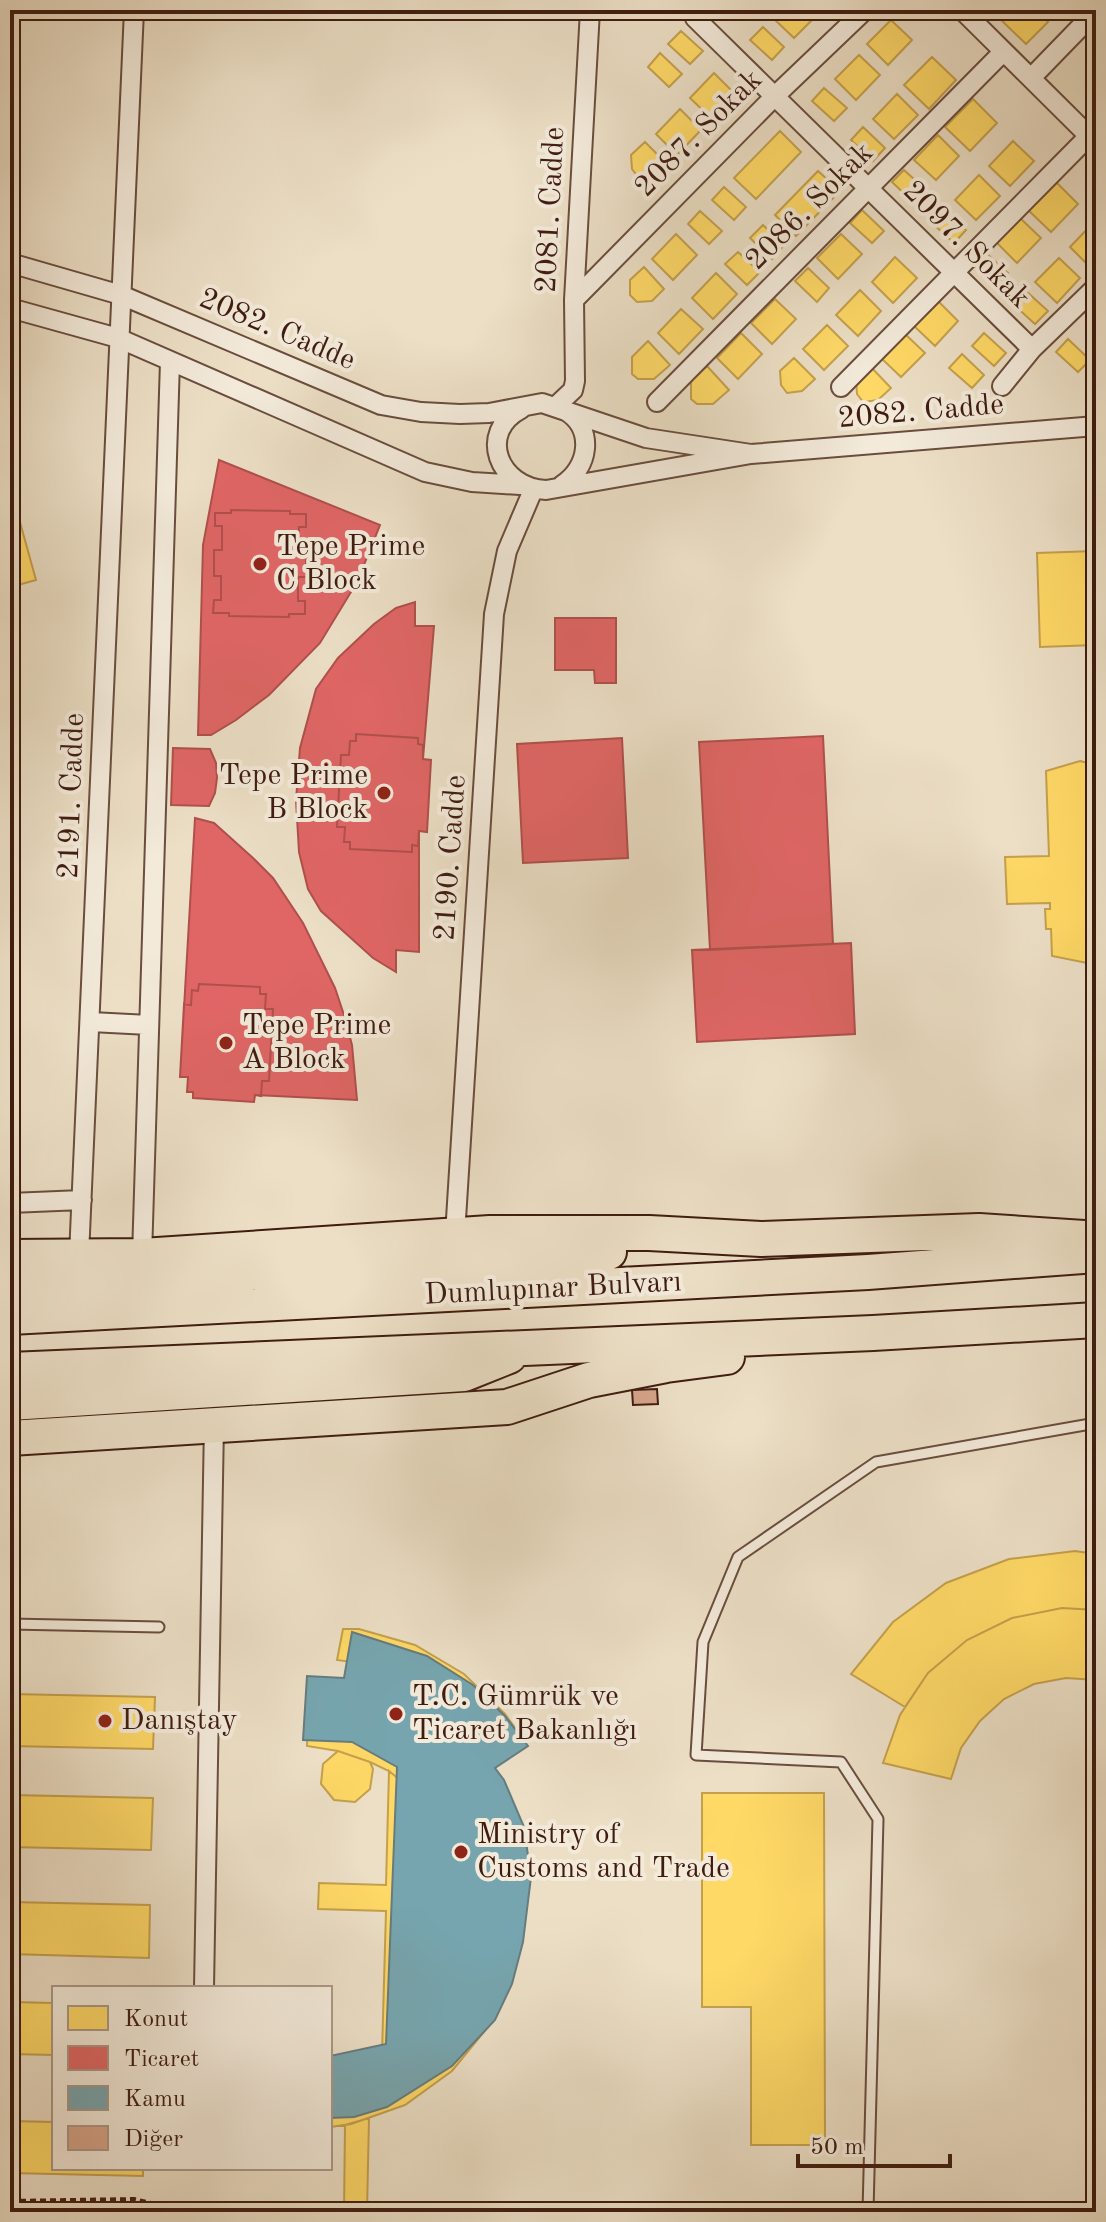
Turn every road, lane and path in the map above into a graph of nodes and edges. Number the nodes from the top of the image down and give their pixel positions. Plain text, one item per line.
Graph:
1 (134, 10) edge
2 (590, 10) edge
3 (692, 10) edge
4 (865, 10) edge
5 (962, 10) edge
6 (1096, 11) edge
7 (1003, 52) junction
8 (1031, 78) junction
9 (776, 95) junction
10 (1092, 140) edge
11 (868, 187) junction
12 (10, 263) edge
13 (953, 272) junction
14 (1095, 289) edge
15 (121, 295) junction
16 (574, 300) junction
17 (10, 308) edge
18 (118, 338) junction
19 (1032, 349) junction
20 (170, 361) junction
21 (1002, 386) dead end
22 (841, 387) dead end
23 (657, 402) dead end
24 (527, 405) junction
25 (556, 406) junction
26 (1096, 426) edge
27 (751, 454) junction
28 (526, 487) junction
29 (560, 487) junction
30 (91, 1022) junction
31 (149, 1025) junction
32 (82, 1200) junction
33 (10, 1203) edge
34 (455, 1235) junction
35 (761, 1239) junction
36 (1096, 1239) edge
37 (1096, 1255) edge
38 (79, 1256) junction
39 (142, 1256) junction
40 (10, 1257) edge
41 (10, 1287) edge
42 (10, 1317) edge
43 (1096, 1320) edge
44 (873, 1333) junction
45 (535, 1346) junction
46 (10, 1370) edge
47 (10, 1403) edge
48 (1096, 1423) edge
49 (214, 1424) junction
50 (10, 1438) edge
51 (10, 1624) edge
52 (159, 1627) dead end
53 (204, 1986) edge
54 (10, 2201) edge
55 (164, 2212) edge
56 (868, 2212) edge

1 - 15 street, 2191. Cadde
2 - 16 street, 2081. Cadde
3 - 9 street, 2097. Sokak
4 - 9 street, 2087. Sokak
5 - 7 street
6 - 8 street
7 - 8 street
7 - 11 street, 2086. Sokak
8 - 10 street
9 - 11 street, 2097. Sokak
9 - 16 street, 2087. Sokak
10 - 13 street
11 - 13 street, 2097. Sokak
11 - 23 street, 2086. Sokak
12 - 15 street, 2082. Cadde
13 - 19 street, 2097. Sokak
13 - 22 street
14 - 19 street
15 - 18 street, 2191. Cadde
15 - 24 street, 2082. Cadde
16 - 25 street, 2081. Cadde
17 - 18 street, 2082. Cadde
18 - 20 street, 2082. Cadde
18 - 30 street, 2191. Cadde
19 - 21 street
20 - 28 street, 2082. Cadde
20 - 31 street
24 - 25 street, 2082. Cadde
24 - 28 street
25 - 27 street, 2082. Cadde
25 - 29 street
26 - 27 street, 2082. Cadde
27 - 29 street, 2082. Cadde
28 - 29 street, 2082. Cadde
28 - 34 street, 2190. Cadde
30 - 31 street
30 - 32 street, 2191. Cadde
31 - 39 street
32 - 33 street
32 - 38 street, 2191. Cadde
34 - 35 highway, Dumlupınar Bulvarı
34 - 39 highway, Dumlupınar Bulvarı
35 - 36 highway, Dumlupınar Bulvarı
35 - 41 highway
37 - 42 highway, Dumlupınar Bulvarı
38 - 39 highway, Dumlupınar Bulvarı
38 - 40 highway, Dumlupınar Bulvarı
43 - 44 highway, Dumlupınar Bulvarı
44 - 45 highway, Dumlupınar Bulvarı
44 - 49 highway
45 - 46 highway, Dumlupınar Bulvarı
45 - 47 highway, Dumlupınar Bulvarı
48 - 56 lane
49 - 50 highway
49 - 53 street
51 - 52 lane
54 - 55 path

